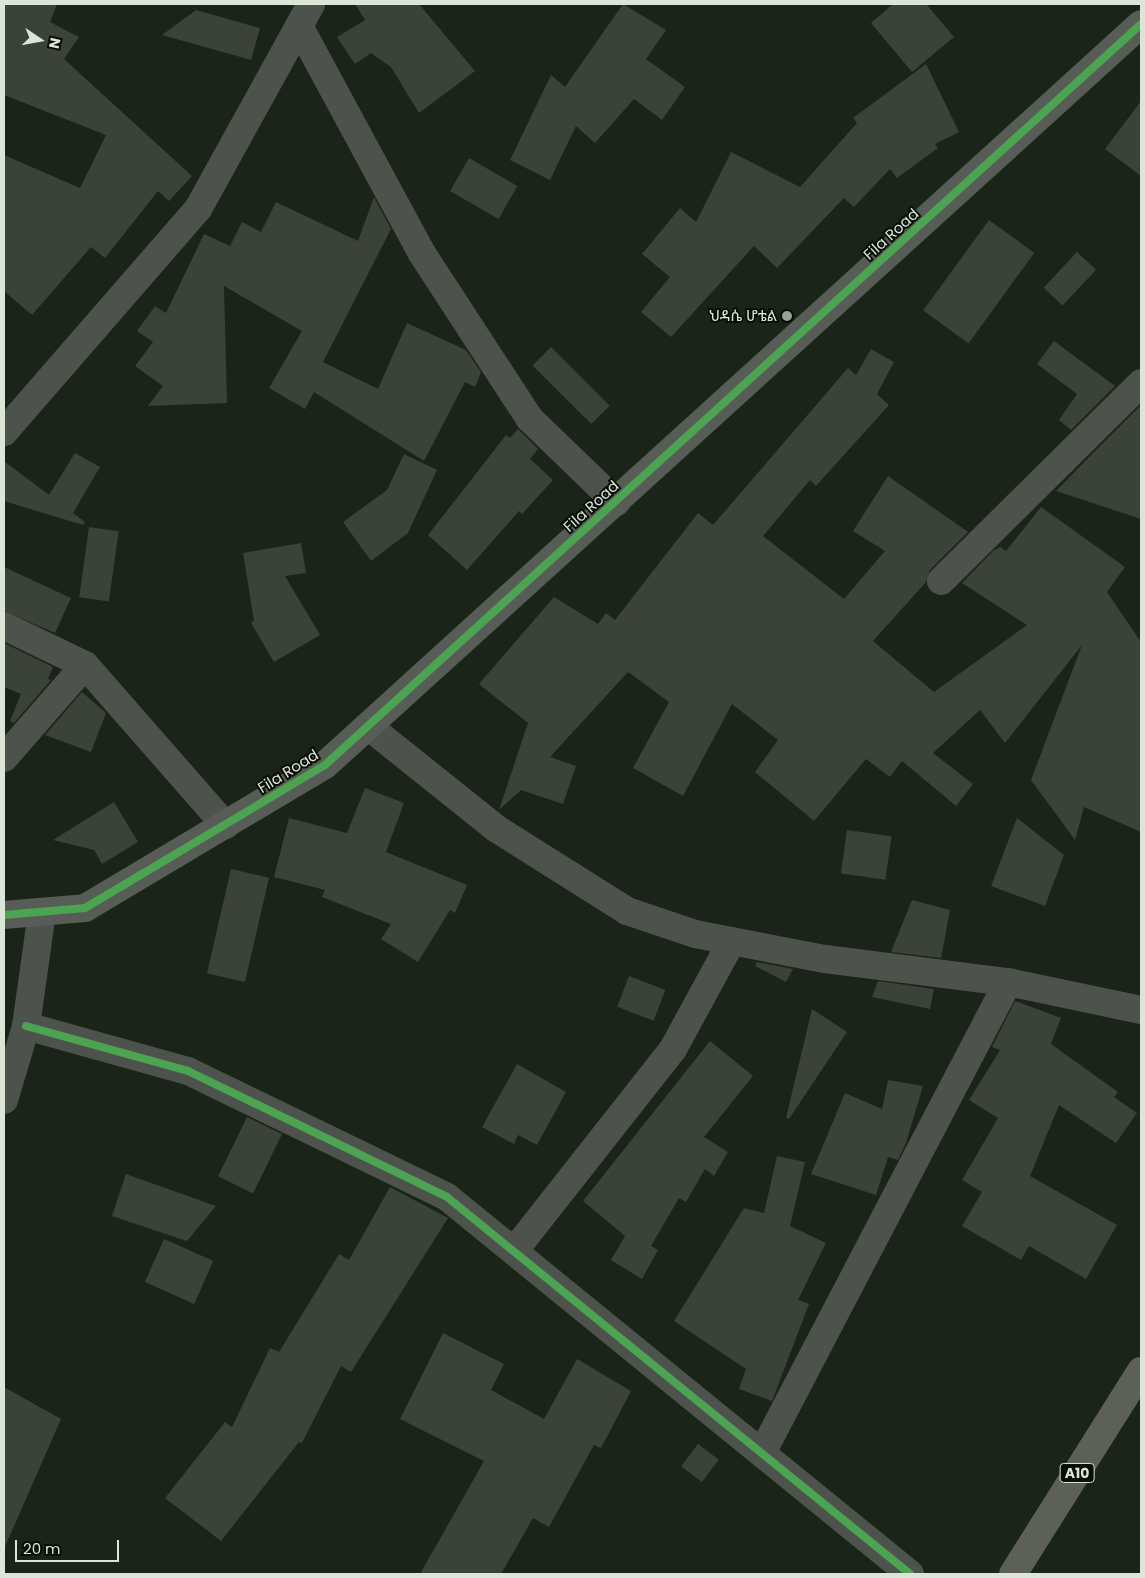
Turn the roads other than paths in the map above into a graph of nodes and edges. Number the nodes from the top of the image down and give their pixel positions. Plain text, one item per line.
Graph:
1 (305, 15) edge
2 (1141, 24) edge
3 (1141, 382) edge
4 (4, 432) edge
5 (616, 502) junction
6 (941, 581) dead end
7 (4, 626) edge
8 (85, 665) junction
9 (368, 726) junction
10 (4, 758) edge
11 (225, 825) junction
12 (42, 912) junction
13 (4, 915) edge
14 (732, 941) junction
15 (1008, 982) junction
16 (1141, 1010) edge
17 (26, 1026) junction
18 (4, 1100) edge
19 (514, 1251) junction
20 (1141, 1371) edge
21 (762, 1453) junction
22 (910, 1574) edge
23 (1013, 1574) edge

1 - 4 street
1 - 5 street
2 - 5 street, Fila Road
3 - 6 street
5 - 9 street, Fila Road
7 - 8 street
8 - 10 street
8 - 11 street
9 - 11 street, Fila Road
9 - 14 street
11 - 12 street, Fila Road
12 - 13 street, Fila Road
12 - 17 street
14 - 15 street
14 - 19 street
15 - 16 street
15 - 21 street
17 - 18 street
17 - 19 street
19 - 21 street
20 - 23 highway, A10
21 - 22 street

